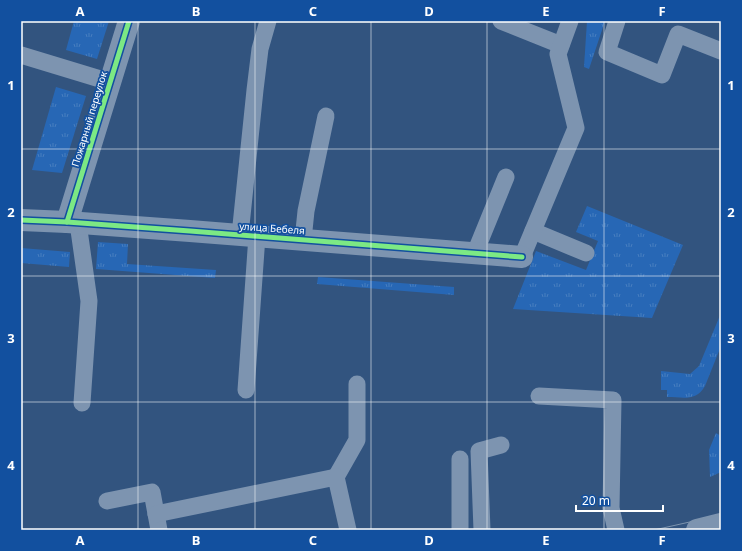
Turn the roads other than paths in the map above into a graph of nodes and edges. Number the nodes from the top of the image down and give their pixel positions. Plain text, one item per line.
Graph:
1 (129, 21) edge
2 (268, 21) edge
3 (501, 21) edge
4 (570, 21) edge
5 (617, 21) edge
6 (561, 45) junction
7 (721, 51) edge
8 (21, 55) edge
9 (110, 82) junction
10 (326, 116) dead end
11 (506, 177) dead end
12 (21, 220) edge
13 (72, 222) junction
14 (533, 231) junction
15 (248, 235) junction
16 (303, 240) junction
17 (476, 253) junction
18 (586, 253) dead end
19 (522, 257) joint
20 (357, 384) dead end
21 (246, 390) dead end
22 (539, 396) dead end
23 (82, 403) dead end
24 (501, 445) dead end
25 (460, 460) dead end
26 (336, 477) junction
27 (107, 501) dead end
28 (158, 522) edge
29 (721, 524) edge
30 (348, 530) edge
31 (460, 530) edge
32 (482, 530) edge
33 (616, 530) edge
34 (697, 530) edge

1 - 9 street, Пожарный переулок
2 - 15 lane
3 - 6 lane
4 - 6 lane
5 - 7 lane
6 - 14 lane
8 - 9 lane
9 - 13 street, Пожарный переулок
10 - 16 lane
11 - 17 lane
12 - 13 street, улица Бебеля
13 - 15 street, улица Бебеля
13 - 23 lane
14 - 18 lane
14 - 19 lane
15 - 16 street, улица Бебеля
15 - 21 lane
16 - 17 street, улица Бебеля
17 - 19 street, улица Бебеля
20 - 26 lane
22 - 33 lane
24 - 32 lane
25 - 31 lane
26 - 28 lane
26 - 30 lane
27 - 28 lane
29 - 34 street

